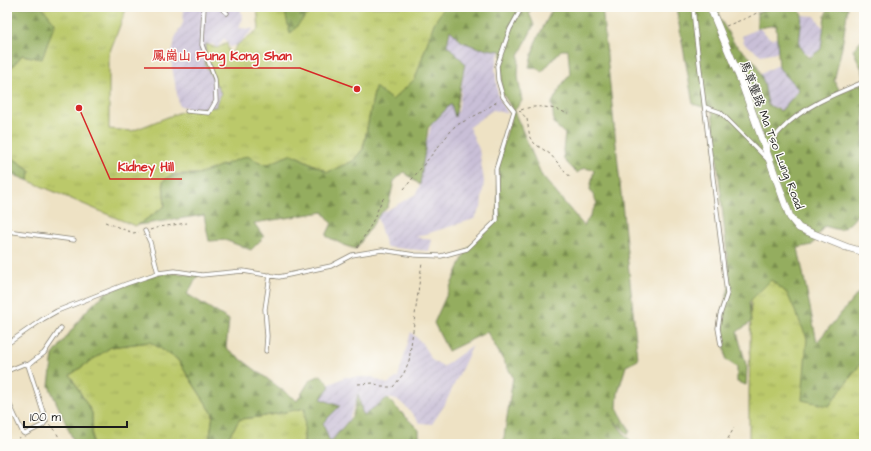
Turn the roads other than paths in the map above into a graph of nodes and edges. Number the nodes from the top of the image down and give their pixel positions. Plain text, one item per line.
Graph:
1 (204, 7) edge
2 (220, 7) edge
3 (522, 7) edge
4 (693, 7) edge
5 (710, 7) edge
6 (227, 13) dead end
7 (864, 82) edge
8 (705, 107) junction
9 (187, 111) dead end
10 (765, 149) junction
11 (770, 162) junction
12 (7, 231) edge
13 (145, 232) road end
14 (74, 240) dead end
15 (864, 252) edge
16 (158, 273) junction
17 (270, 275) junction
18 (61, 328) dead end
19 (7, 344) edge
20 (721, 345) dead end
21 (266, 351) dead end
22 (28, 365) junction
23 (7, 371) edge
24 (7, 398) edge

1 - 9 lane
2 - 6 lane
3 - 17 lane
4 - 8 lane
5 - 10 street, 馬草壟路 Ma Tso Lung Road
7 - 10 lane
8 - 11 lane
8 - 20 lane
10 - 11 street, 馬草壟路 Ma Tso Lung Road
11 - 15 street, 馬草壟路 Ma Tso Lung Road
12 - 14 lane
13 - 16 lane
16 - 17 lane
16 - 19 lane
17 - 21 lane
18 - 22 lane
22 - 23 lane
22 - 24 lane

